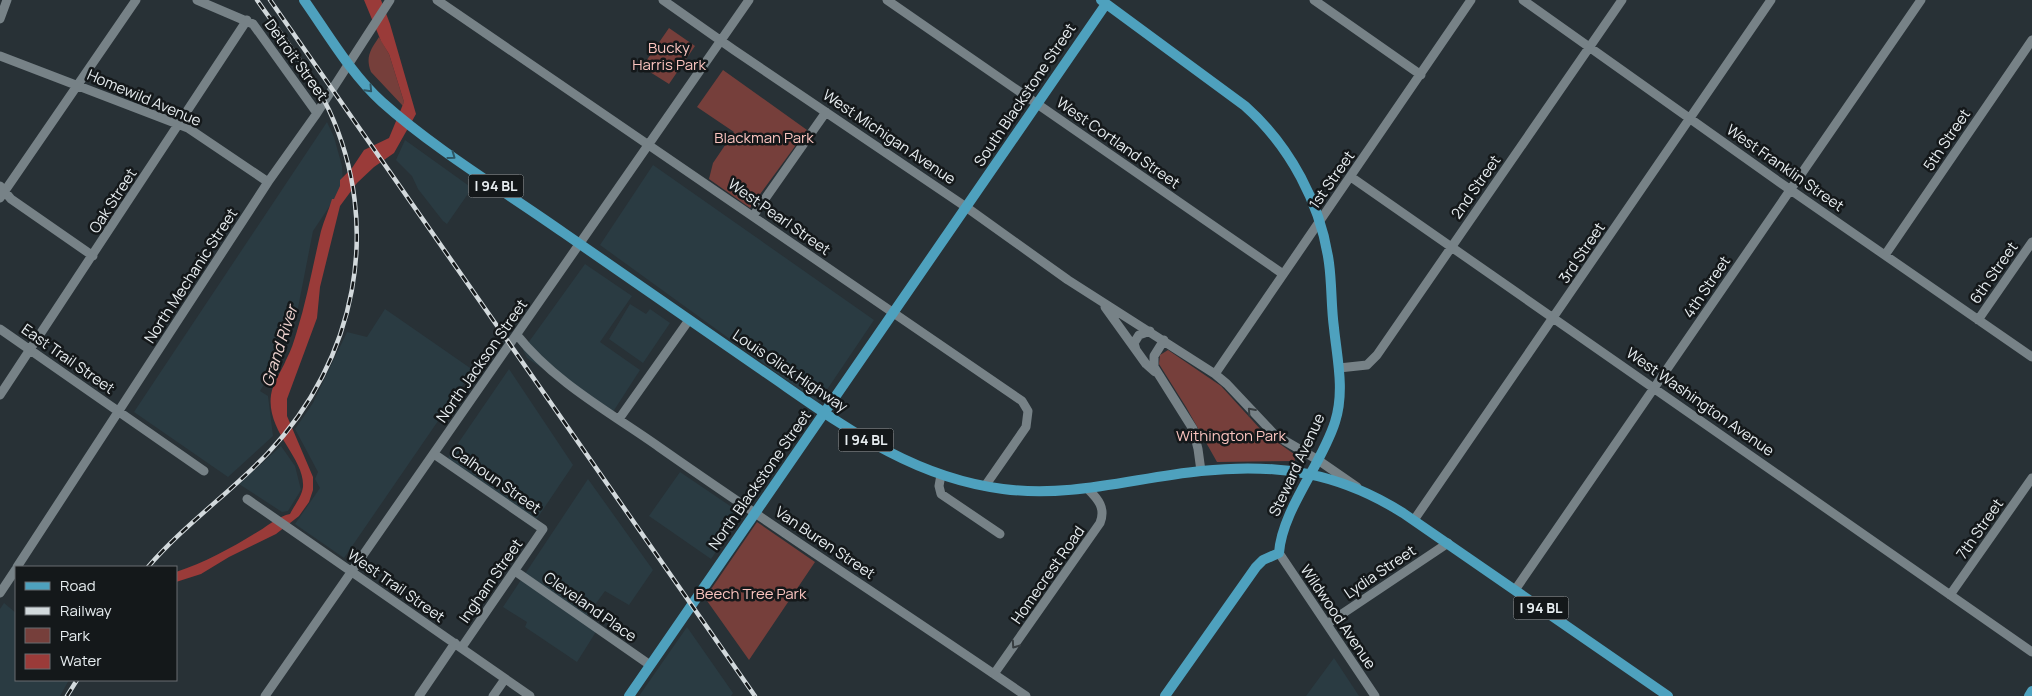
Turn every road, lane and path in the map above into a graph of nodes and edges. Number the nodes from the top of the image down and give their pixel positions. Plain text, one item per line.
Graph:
1 (7, 0) edge
2 (136, 0) edge
3 (197, 0) edge
4 (304, 0) edge
5 (437, 0) edge
6 (663, 0) edge
7 (750, 0) edge
8 (887, 0) edge
9 (1314, 0) edge
10 (1471, 0) edge
11 (1523, 0) edge
12 (1622, 0) edge
13 (1771, 0) edge
14 (1921, 0) edge
15 (390, 1) edge
16 (1105, 1) edge
17 (0, 19) edge
18 (247, 20) junction
19 (2032, 40) edge
20 (721, 41) junction
21 (1589, 47) junction
22 (0, 56) edge
23 (349, 63) junction
24 (1420, 74) junction
25 (78, 86) junction
26 (1037, 103) junction
27 (826, 112) junction
28 (317, 113) junction
29 (1691, 118) junction
30 (179, 125) junction
31 (649, 145) junction
32 (1351, 177) junction
33 (268, 182) junction
34 (1790, 189) junction
35 (2, 192) edge
36 (966, 207) junction
37 (753, 216) junction
38 (1320, 222) junction
39 (2032, 242) edge
40 (581, 245) junction
41 (1452, 247) junction
42 (1885, 255) junction
43 (93, 256) junction
44 (1283, 274) junction
45 (1098, 299) junction
46 (893, 313) junction
47 (1554, 318) junction
48 (689, 320) junction
49 (1978, 320) junction
50 (0, 329) edge
51 (1150, 331) junction
52 (517, 335) junction
53 (1164, 340) junction
54 (30, 350) junction
55 (1136, 350) junction
56 (2032, 357) edge
57 (1338, 368) junction
58 (1157, 374) junction
59 (1215, 374) junction
60 (1654, 389) junction
61 (0, 396) edge
62 (120, 412) junction
63 (824, 413) junction
64 (619, 419) junction
65 (434, 454) junction
66 (1318, 460) junction
67 (204, 471) dead end
68 (1201, 471) junction
69 (1311, 474) junction
70 (941, 475) junction
71 (2032, 478) edge
72 (985, 486) junction
73 (1088, 489) junction
74 (1360, 489) junction
75 (247, 499) dead end
76 (756, 512) junction
77 (1414, 520) junction
78 (543, 530) joint
79 (1000, 534) dead end
80 (1448, 543) junction
81 (1279, 553) junction
82 (18, 566) edge
83 (15, 571) edge
84 (515, 571) junction
85 (351, 572) junction
86 (1515, 590) junction
87 (0, 593) edge
88 (1950, 595) junction
89 (1326, 624) junction
90 (458, 645) junction
91 (2032, 652) edge
92 (650, 665) junction
93 (994, 674) junction
94 (505, 678) junction
95 (2032, 692) edge
96 (265, 696) edge
97 (419, 696) edge
98 (493, 696) edge
99 (530, 696) edge
100 (629, 696) edge
101 (1026, 696) edge
102 (1165, 696) edge
103 (1374, 696) edge
104 (1668, 696) edge
105 (2029, 696) edge

1 - 17 street
2 - 25 street
3 - 18 street, Detroit Street
4 - 23 main road, I 94 BL
5 - 31 street, West Pearl Street
6 - 20 street, West Michigan Avenue
7 - 20 street, North Jackson Street
8 - 26 street, West Cortland Street
9 - 24 street
10 - 24 street, 1st Street
11 - 21 street, West Franklin Street
12 - 21 street, 2nd Street
13 - 29 street, 3rd Street
14 - 34 street, 4th Street
15 - 23 street, North Mechanic Street
16 - 26 main road, South Blackstone Street
16 - 38 main road, Steward Avenue
18 - 28 street, Detroit Street
18 - 30 street, Oak Street
19 - 42 street, 5th Street
20 - 27 street, West Michigan Avenue
20 - 31 street, North Jackson Street
21 - 29 street, West Franklin Street
21 - 41 street, 2nd Street
22 - 25 street, Homewild Avenue
23 - 28 street, North Mechanic Street
23 -> 40 main road, Louis Glick Highway / I 94 BL
24 - 32 street, 1st Street
25 - 30 street, Homewild Avenue
25 - 35 street
26 - 36 main road, South Blackstone Street
26 - 44 street, West Cortland Street
27 - 36 street, West Michigan Avenue
27 - 37 street
28 - 33 street, North Mechanic Street
29 - 34 street, West Franklin Street
29 - 47 street, 3rd Street
30 - 33 street, Homewild Avenue
30 - 43 street, Oak Street
31 - 37 street, West Pearl Street
31 - 40 street, North Jackson Street
32 - 38 street, 1st Street
32 - 41 street, West Washington Avenue
33 - 62 street, North Mechanic Street
34 - 42 street, West Franklin Street
34 - 60 street, 4th Street
35 - 43 street
36 - 45 street, West Michigan Avenue
36 - 46 main road, North Blackstone Street
37 - 46 street, West Pearl Street
38 - 44 street, 1st Street
38 - 57 main road, Steward Avenue
39 - 49 street, 6th Street
40 - 48 main road, Louis Glick Highway / I 94 BL
40 - 52 street, North Jackson Street
41 - 47 street, West Washington Avenue
41 - 57 street, 2nd Street
42 - 49 street, West Franklin Street
43 - 54 street, Oak Street
44 - 59 street, 1st Street
45 - 51 street, West Michigan Avenue
45 - 55 street, West Michigan Avenue
46 - 63 main road, North Blackstone Street
46 - 72 street, West Pearl Street
47 - 60 street, West Washington Avenue
47 - 77 street, 3rd Street
48 - 63 main road, Louis Glick Highway / I 94 BL
48 - 64 street
49 - 56 street, West Franklin Street
50 - 54 street, East Trail Street
51 - 53 street, West Michigan Avenue
51 - 55 street
52 - 64 street, Van Buren Street
52 - 65 street, North Jackson Street
53 - 58 street
53 - 59 street, West Michigan Avenue
54 - 61 street, Oak Street
54 - 62 street, East Trail Street
55 - 58 street, West Michigan Avenue
57 - 66 main road, Steward Avenue
58 - 68 street, West Michigan Avenue
66 -> 59 street, West Michigan Avenue
60 - 86 street, 4th Street
60 - 88 street, West Washington Avenue
62 - 67 street
62 - 82 street, North Mechanic Street
63 - 70 main road, Louis Glick Highway / I 94 BL
63 - 76 main road, North Blackstone Street
64 - 76 street, Van Buren Street
65 - 78 street, Calhoun Street
65 - 85 street, North Jackson Street
66 - 69 main road, Steward Avenue
66 - 74 street, West Michigan Avenue
68 - 69 main road, Louis Glick Highway / I 94 BL
68 - 73 main road, Louis Glick Highway / I 94 BL
69 - 74 main road, Louis Glick Highway / I 94 BL
69 - 81 main road, Steward Avenue
70 - 72 main road, Louis Glick Highway / I 94 BL
70 - 79 street
71 - 88 street, 7th Street
72 - 73 main road, Louis Glick Highway / I 94 BL
73 -> 93 street, Homecrest Road
74 - 77 main road, Louis Glick Highway / I 94 BL
75 - 85 street, West Trail Street
76 - 92 main road, North Blackstone Street
76 - 93 street, Van Buren Street
77 - 80 main road, I 94 BL
78 - 84 street, Ingham Street
80 - 86 main road, I 94 BL
80 - 89 street, Lydia Street
81 - 89 street, Wildwood Avenue
81 - 102 main road
83 - 87 street, North Mechanic Street
84 - 90 street, Ingham Street
84 - 92 street, Cleveland Place
85 - 90 street, West Trail Street
85 - 96 street, North Jackson Street
86 - 104 main road, I 94 BL
88 - 91 street, West Washington Avenue
89 - 103 street, Wildwood Avenue
90 - 94 street, West Trail Street
90 - 97 street, Ingham Street
92 - 100 main road, North Blackstone Street
93 - 101 street, Van Buren Street
94 - 98 street
94 - 99 street, West Trail Street
95 - 105 main road

